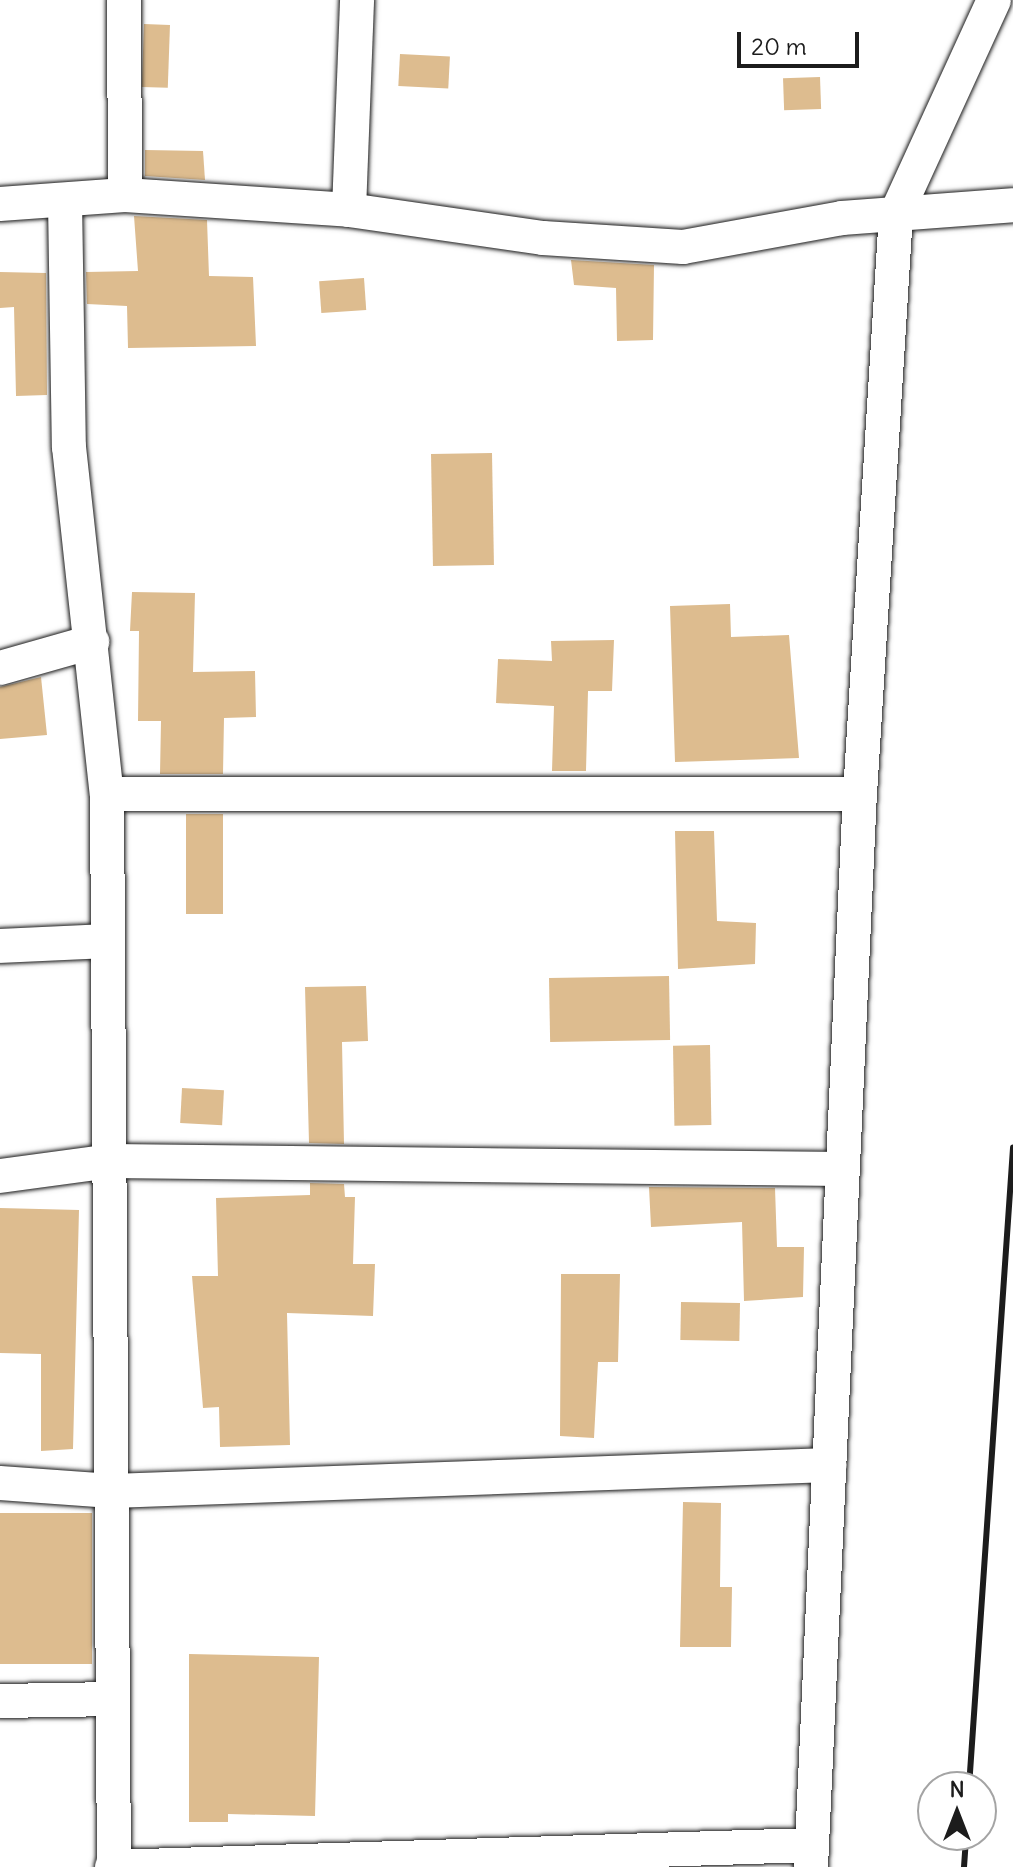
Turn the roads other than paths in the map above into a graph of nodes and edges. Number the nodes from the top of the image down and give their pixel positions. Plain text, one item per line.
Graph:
1 (124, 0) edge
2 (357, 0) edge
3 (994, 0) edge
4 (125, 195) junction
5 (65, 201) junction
6 (0, 204) edge
7 (1013, 205) edge
8 (349, 210) junction
9 (896, 214) junction
10 (92, 642) junction
11 (0, 668) edge
12 (107, 794) junction
13 (860, 794) junction
14 (107, 941) junction
15 (0, 946) edge
16 (111, 1161) junction
17 (843, 1169) junction
18 (0, 1176) edge
19 (830, 1465) junction
20 (0, 1483) edge
21 (112, 1491) junction
22 (113, 1699) junction
23 (0, 1701) edge
24 (812, 1856) edge
25 (113, 1867) edge

1 - 4 street
2 - 8 street
3 - 9 street
4 - 5 street
4 - 8 street
5 - 6 street
5 - 10 street
7 - 9 street
8 - 9 street
9 - 13 street
10 - 11 street
10 - 12 street
12 - 13 street
12 - 14 street
13 - 17 street
14 - 15 street
14 - 16 street
16 - 17 street
16 - 18 street
16 - 21 street
17 - 19 street
19 - 21 street
19 - 24 street
20 - 21 street
21 - 22 street
22 - 23 street
22 - 25 street
24 - 25 street

